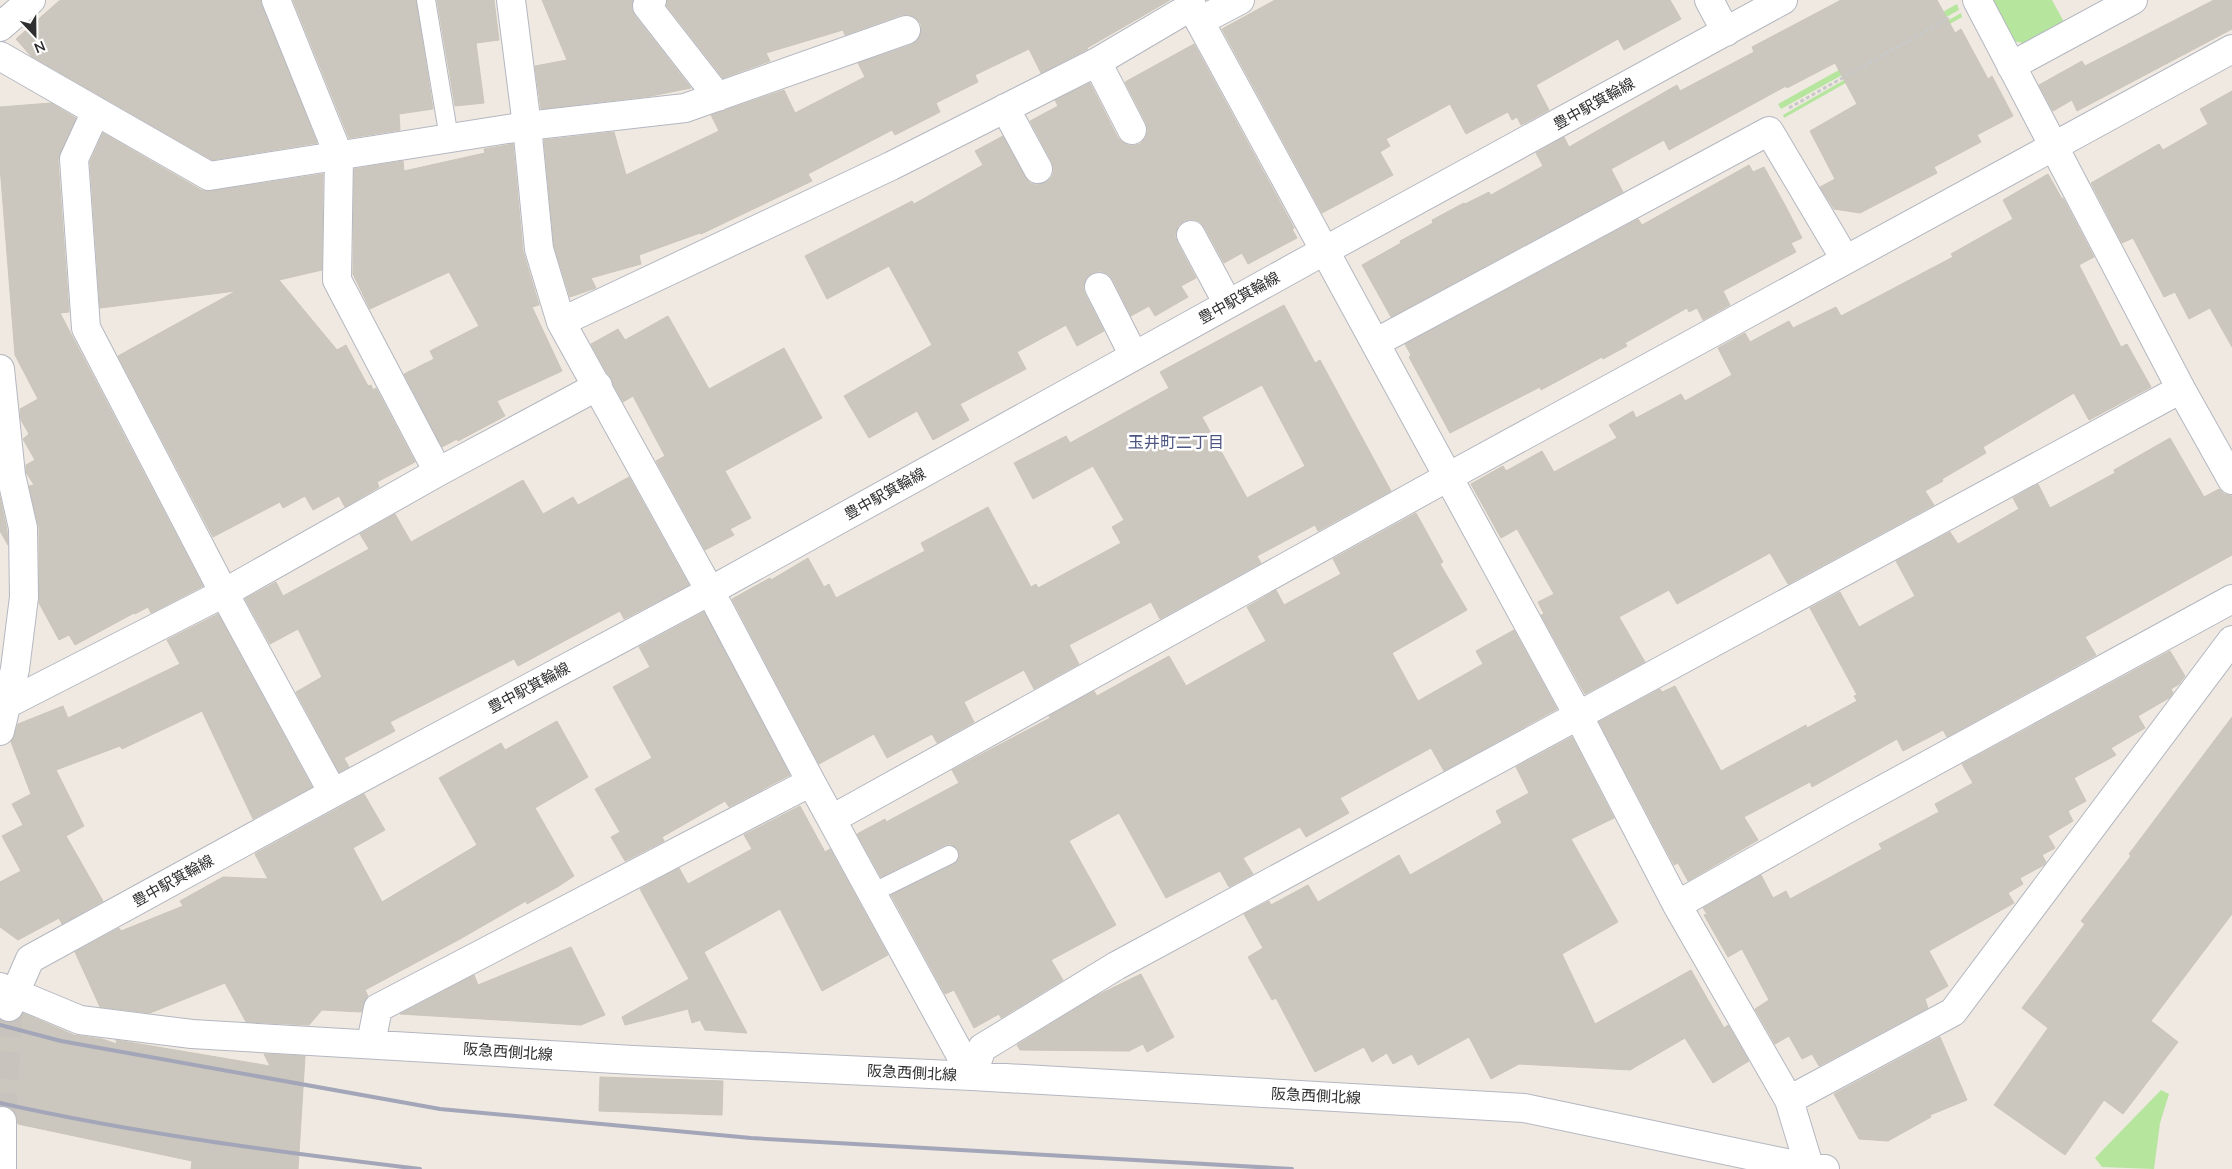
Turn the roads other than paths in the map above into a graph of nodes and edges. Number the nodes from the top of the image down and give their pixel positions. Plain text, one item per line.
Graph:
1 (31, 0) edge
2 (276, 0) edge
3 (426, 0) edge
4 (511, 0) edge
5 (652, 0) edge
6 (1240, 0) edge
7 (1709, 0) edge
8 (1783, 0) edge
9 (2133, 0) edge
10 (1978, 1) edge
11 (1193, 9) edge
12 (0, 27) edge
13 (906, 30) dead end
14 (1726, 32) junction
15 (2232, 49) edge
16 (0, 56) edge
17 (1097, 62) junction
18 (2011, 66) junction
19 (718, 97) junction
20 (1005, 108) junction
21 (96, 111) junction
22 (527, 126) junction
23 (1132, 130) dead end
24 (449, 138) junction
25 (2052, 146) junction
26 (339, 156) junction
27 (1038, 169) dead end
28 (1191, 236) dead end
29 (1324, 251) junction
30 (1845, 259) junction
31 (1099, 287) dead end
32 (1228, 304) junction
33 (562, 322) junction
34 (1375, 343) junction
35 (1134, 356) junction
36 (0, 369) edge
37 (598, 386) junction
38 (2181, 389) junction
39 (438, 472) junction
40 (5, 475) edge
41 (1448, 477) junction
42 (2232, 480) edge
43 (710, 591) junction
44 (224, 593) junction
45 (2232, 600) edge
46 (2232, 640) edge
47 (7, 668) edge
48 (7, 704) junction
49 (1578, 715) junction
50 (0, 731) edge
51 (811, 782) junction
52 (333, 793) junction
53 (832, 819) junction
54 (949, 855) dead end
55 (872, 893) junction
56 (1677, 905) junction
57 (8, 996) edge
58 (371, 1043) junction
59 (972, 1076) junction
60 (1788, 1100) junction
61 (2, 1121) dead end
62 (2, 1169) edge
63 (1815, 1169) edge

1 - 12 street
2 - 26 street
3 - 24 lane
4 - 22 street
5 - 19 street
6 - 11 street
7 - 14 street
8 - 14 street, 豊中駅箕輪線
9 - 18 street
10 - 18 street
11 - 17 street
11 - 29 street
13 - 19 street
14 - 29 street, 豊中駅箕輪線
15 - 25 street
16 - 21 street
17 - 20 street
17 - 23 street
18 - 25 street
19 - 22 street
20 - 27 street
20 - 33 street
21 - 26 street
21 - 44 street
22 - 24 street
22 - 33 street
24 - 26 street
25 - 30 street
25 - 38 street
26 - 39 street
28 - 32 street
29 - 32 street, 豊中駅箕輪線
29 - 34 street
30 - 34 street
30 - 41 street
31 - 35 street
32 - 35 street, 豊中駅箕輪線
33 - 37 street
34 - 41 street
35 - 43 street, 豊中駅箕輪線
36 - 40 street
37 - 39 street
37 - 43 street
38 - 42 street
38 - 49 street
39 - 44 street
40 - 47 street
41 - 49 street
41 - 53 street
43 - 51 street
43 - 52 street, 豊中駅箕輪線
44 - 48 street
44 - 52 street
45 - 56 street
46 - 60 street
47 - 48 street
48 - 50 street
49 - 56 street
49 - 59 street
51 - 53 street
51 - 58 street
52 - 57 street, 豊中駅箕輪線
53 - 55 street
54 - 55 lane
55 - 59 street
56 - 60 street
57 - 58 street, 阪急西側北線
58 - 59 street, 阪急西側北線
59 - 63 street, 阪急西側北線
60 - 63 street
61 - 62 street

